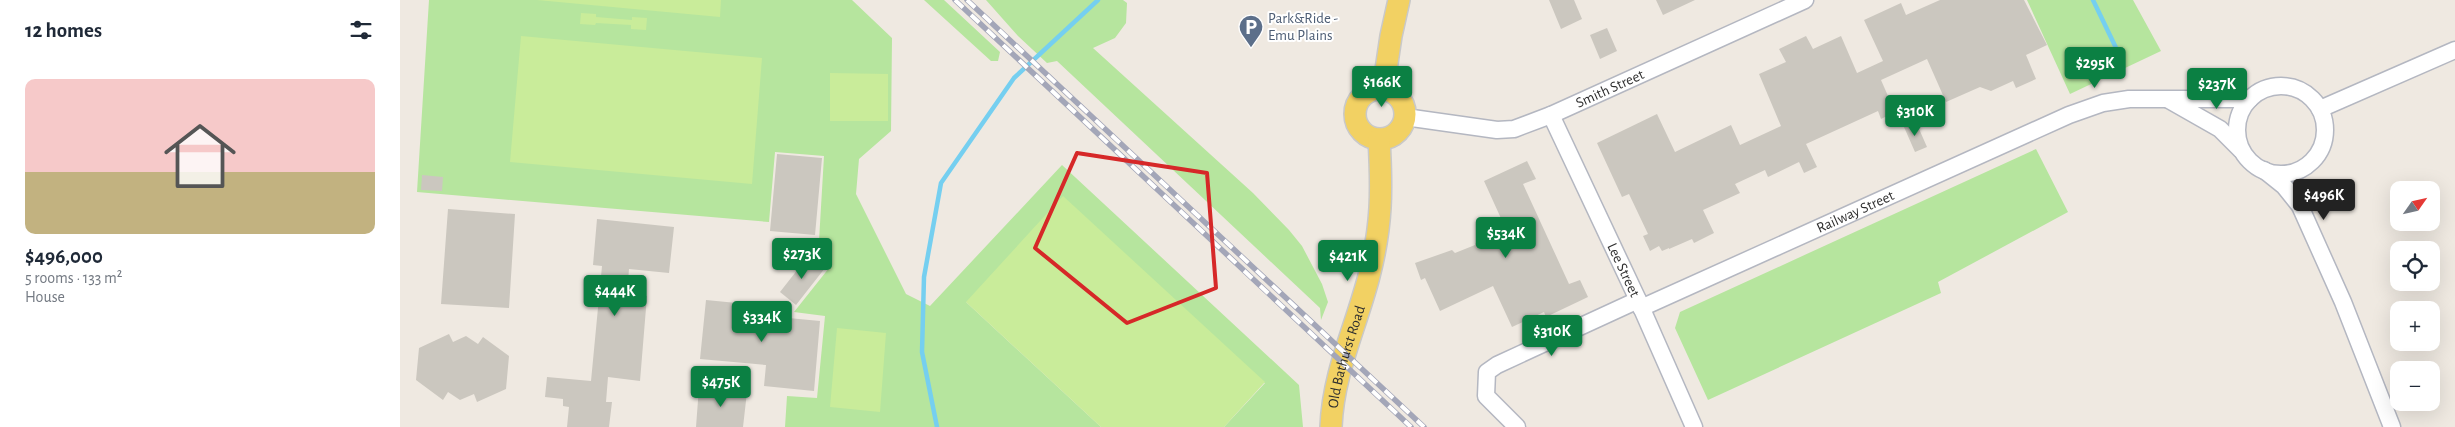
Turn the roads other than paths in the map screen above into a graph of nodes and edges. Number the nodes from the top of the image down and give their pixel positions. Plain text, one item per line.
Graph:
1 (1399, 0) edge
2 (1804, 0) edge
3 (2455, 50) edge
4 (1383, 90) junction
5 (2167, 99) junction
6 (2250, 99) junction
7 (2320, 108) junction
8 (1551, 115) junction
9 (1405, 117) junction
10 (1380, 139) junction
11 (2244, 152) junction
12 (2264, 170) junction
13 (1640, 304) junction
14 (1331, 427) edge
15 (1517, 427) edge
16 (1694, 427) edge
17 (2392, 427) edge

1 - 4 main road
2 - 8 street, Smith Street
3 - 7 street
4 - 9 main road
4 - 10 main road
5 - 6 street, Railway Street
5 - 11 street
5 - 13 street, Railway Street
6 - 7 street
6 - 11 street
7 - 12 street
8 - 9 street, Smith Street
8 - 13 street, Lee Street
9 - 10 main road
10 - 14 main road, Old Bathurst Road
11 - 12 street
12 - 17 street
13 - 15 street, Railway Street
13 - 16 street, Lee Street

